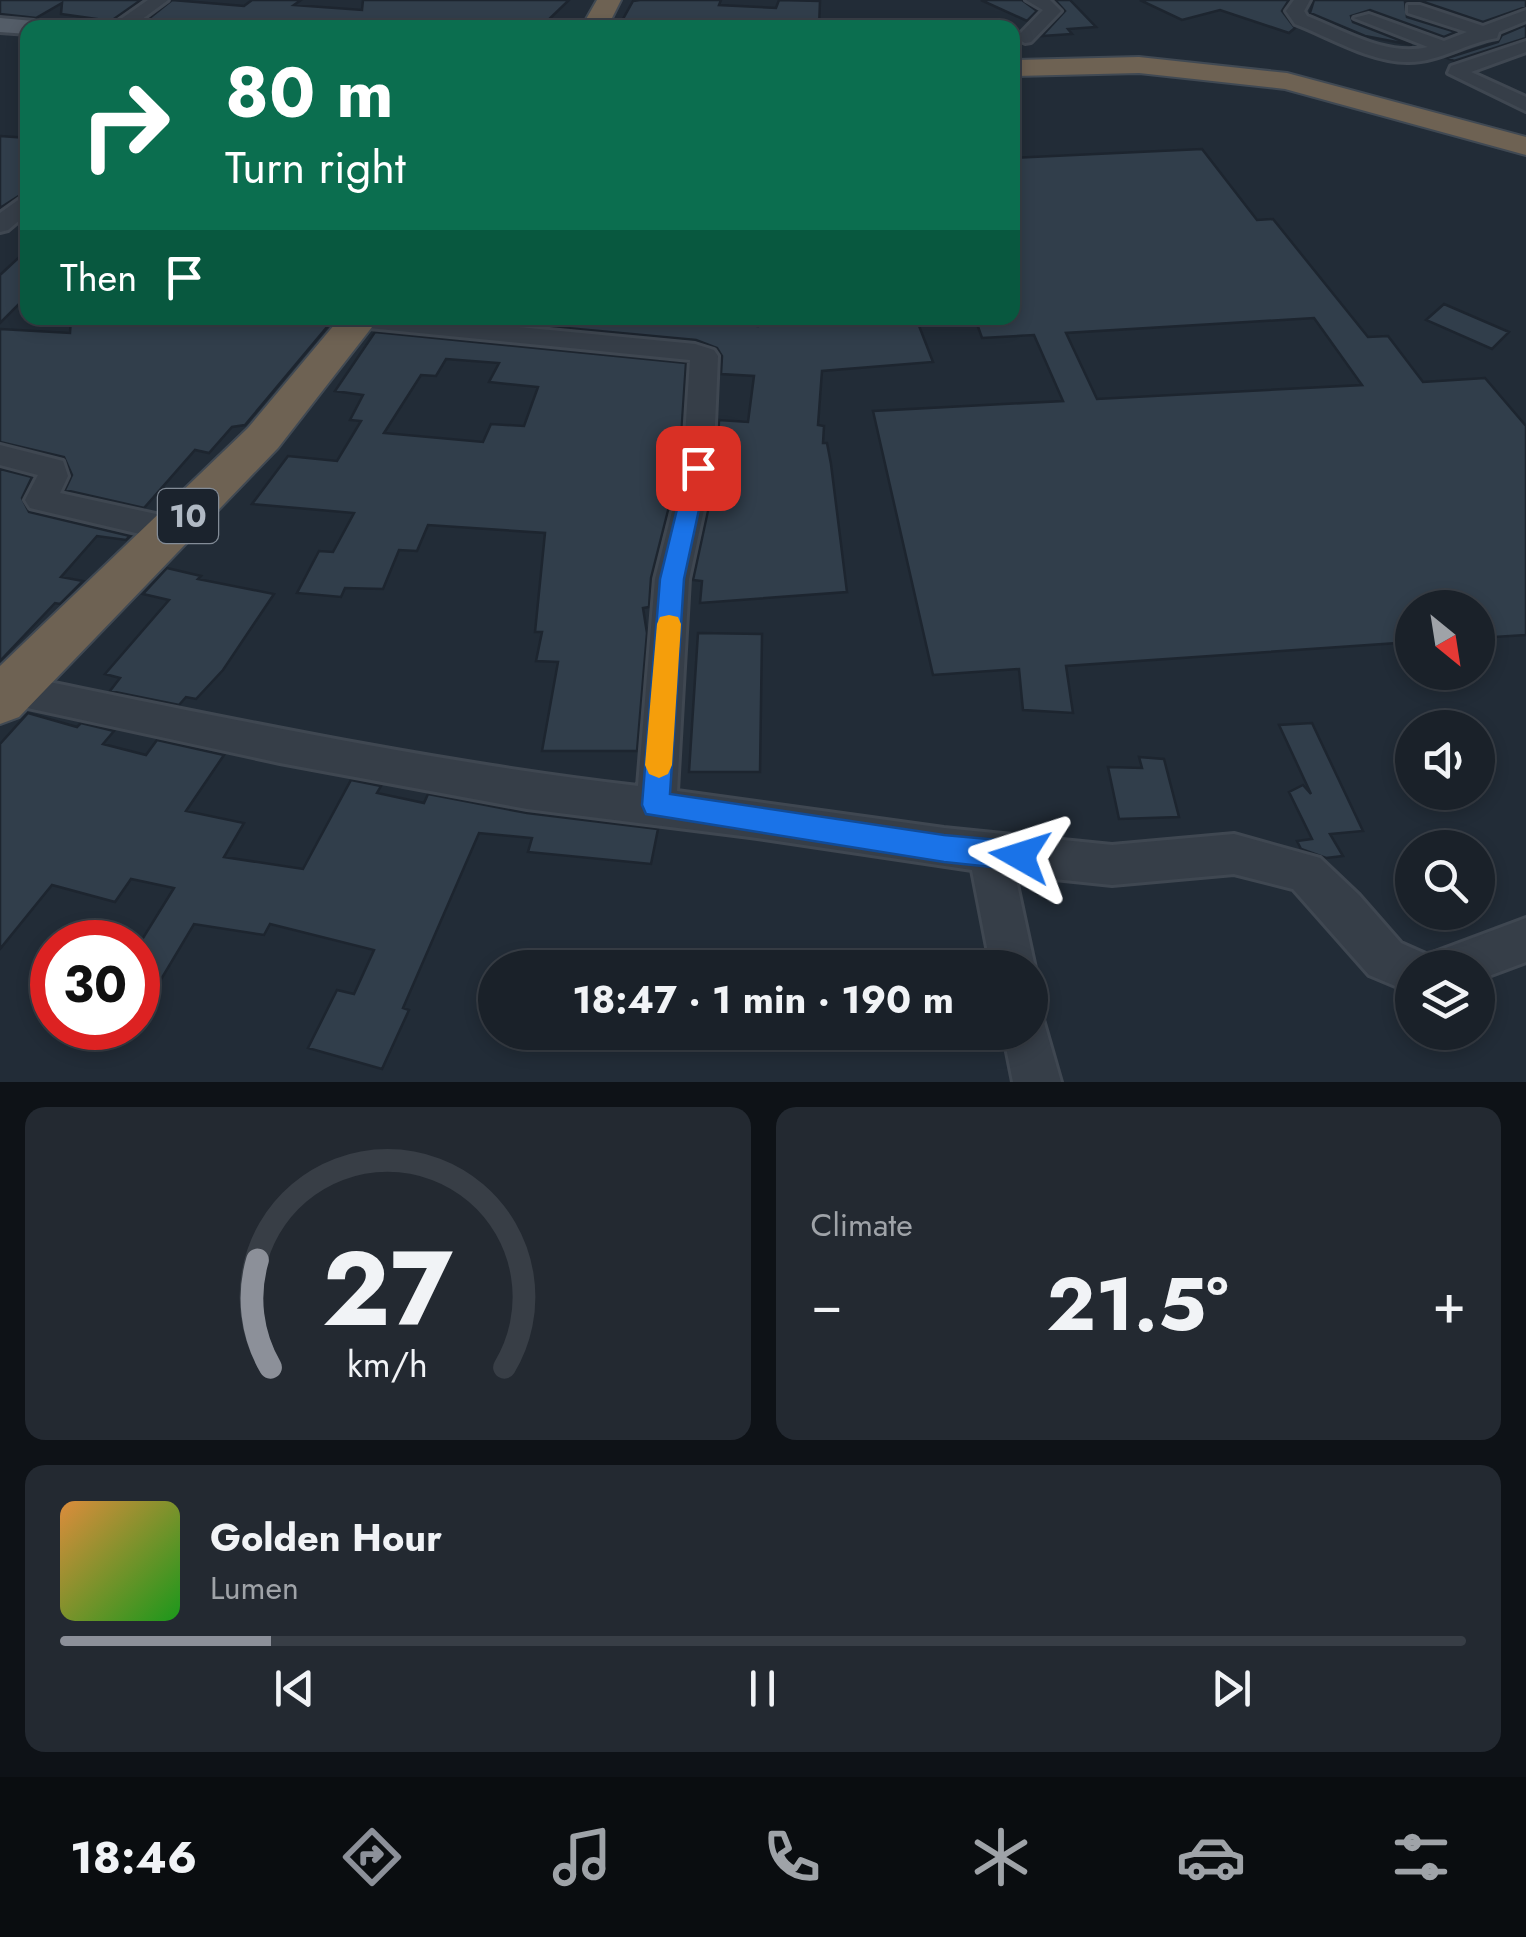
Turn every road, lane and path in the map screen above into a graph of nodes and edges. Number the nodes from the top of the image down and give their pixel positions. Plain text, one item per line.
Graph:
1 (160, 0) edge
2 (1034, 0) edge
3 (1302, 0) edge
4 (1522, 8) edge
5 (1414, 9) dead end
6 (1363, 18) dead end
7 (129, 20) edge
8 (1486, 32) junction
9 (1526, 46) edge
10 (1444, 47) junction
11 (1020, 48) edge
12 (1020, 49) edge
13 (1492, 58) junction
14 (1020, 68) edge
15 (1526, 71) edge
16 (1526, 105) edge
17 (1526, 138) edge
18 (1526, 146) edge
19 (20, 207) edge
20 (0, 225) edge
21 (353, 325) edge
22 (428, 325) edge
23 (0, 455) edge
24 (174, 530) junction
25 (4, 693) edge
26 (656, 805) junction
27 (989, 853) junction
28 (1526, 940) edge
29 (1009, 950) edge
30 (1495, 952) edge
31 (1395, 963) edge
32 (1030, 1050) edge
33 (1036, 1082) edge

1 - 7 street
2 - 11 street
3 - 10 street
4 - 8 street
5 - 8 street
6 - 10 street
8 - 9 street
8 - 10 street
9 - 13 street
12 - 17 highway
13 - 15 street
13 - 16 street
14 - 18 highway
19 - 20 street
21 - 24 highway, 10
22 - 26 street
23 - 24 street
24 - 25 highway, 10
25 - 26 street
26 - 27 street
27 - 29 street
27 - 31 street
28 - 30 street
32 - 33 street

